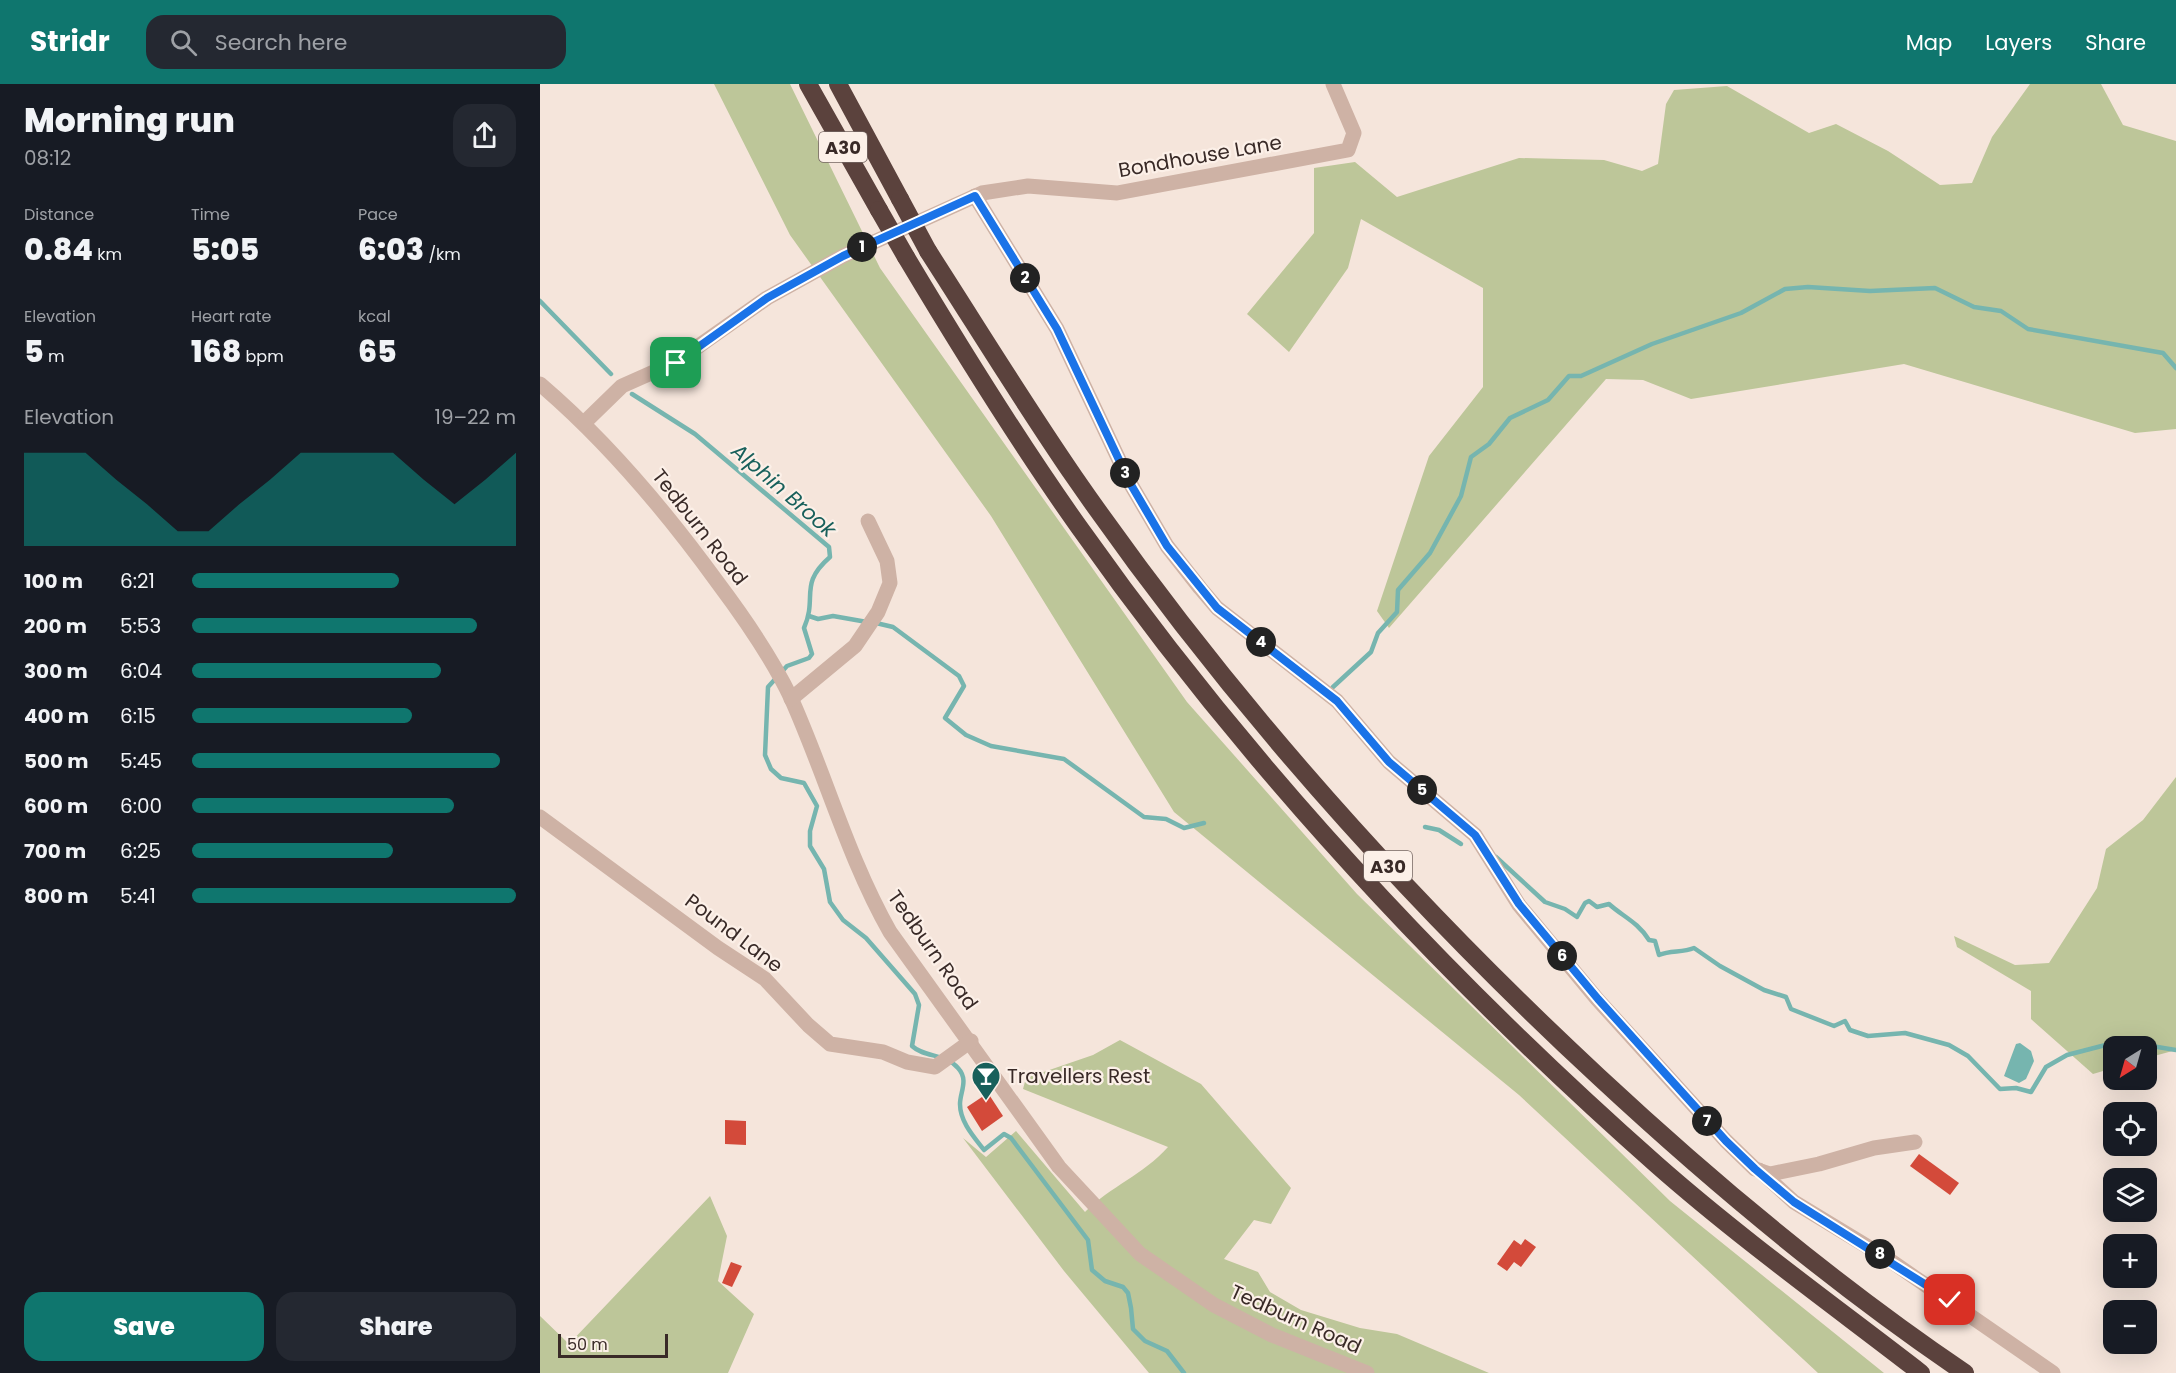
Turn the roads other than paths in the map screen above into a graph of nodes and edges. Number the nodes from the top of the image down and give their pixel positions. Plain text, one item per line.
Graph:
1 (808, 84) edge
2 (838, 84) edge
3 (1333, 84) edge
4 (975, 196) junction
5 (540, 384) edge
6 (585, 422) junction
7 (868, 521) dead end
8 (791, 699) junction
9 (540, 817) edge
10 (971, 1041) junction
11 (1916, 1142) dead end
12 (1759, 1170) junction
13 (1367, 1373) edge
14 (1921, 1373) edge
15 (1965, 1373) edge
16 (2053, 1373) edge

1 - 14 highway, A30, bridge
2 - 15 highway, A30, bridge
3 - 4 street, Bondhouse Lane
4 - 6 street, Bondhouse Lane
4 - 12 street
5 - 6 street, Tedburn Road
6 - 8 street, Tedburn Road
7 - 8 street
8 - 10 street, Tedburn Road
9 - 10 street, Pound Lane
10 - 13 street, Tedburn Road
11 - 12 street
12 - 16 street

